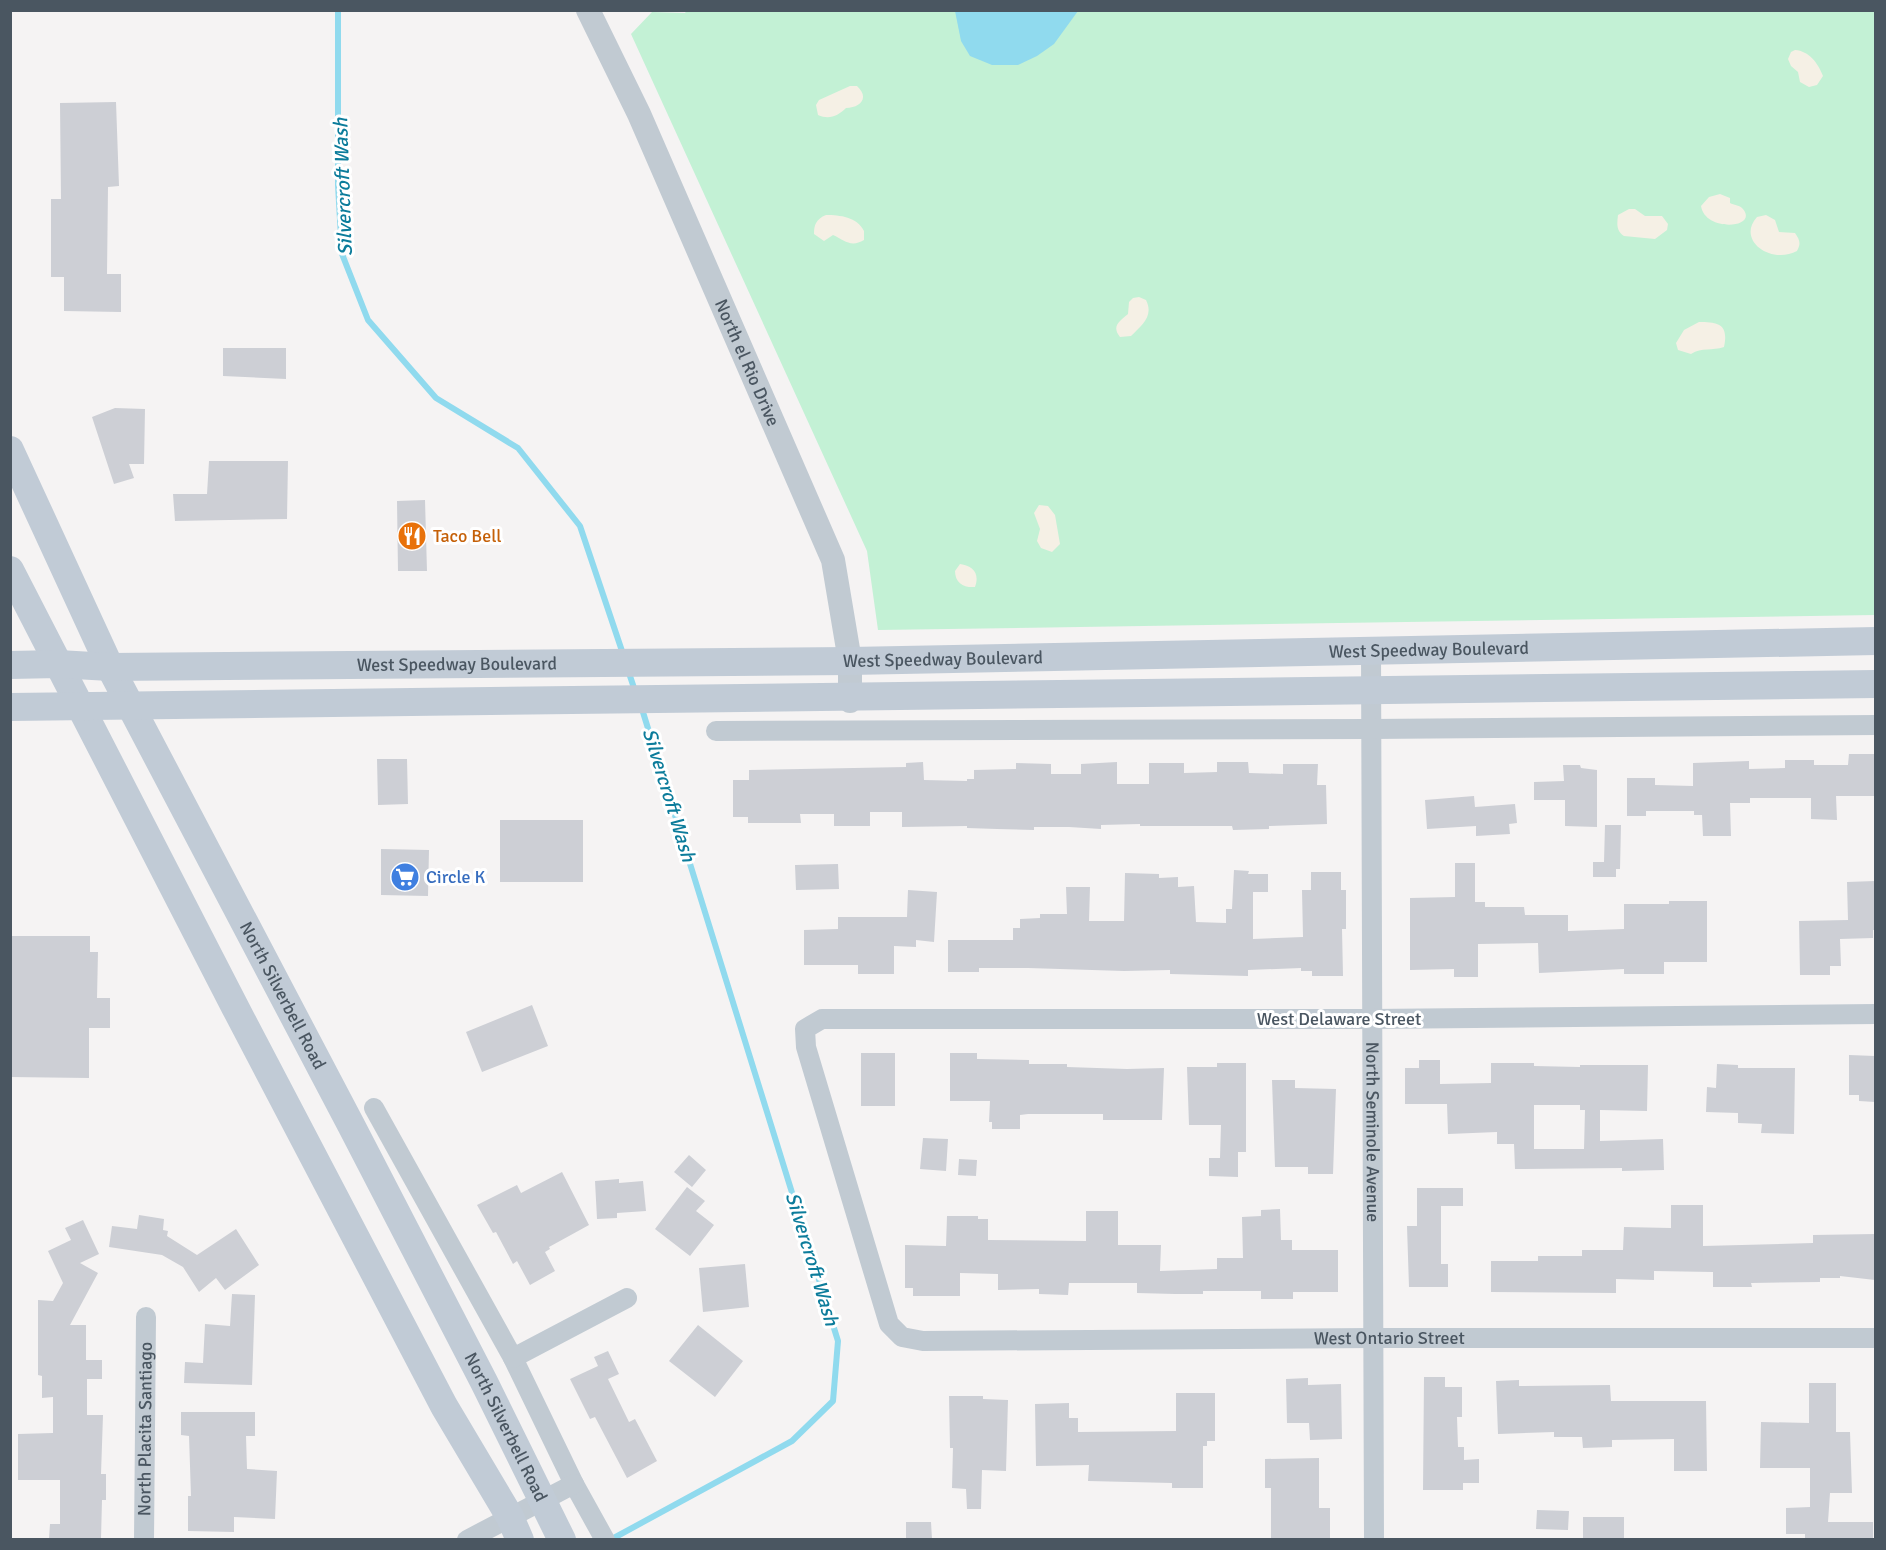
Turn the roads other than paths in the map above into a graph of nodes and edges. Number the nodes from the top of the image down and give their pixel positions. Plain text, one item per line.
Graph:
1 (588, 10) edge
2 (10, 450) edge
3 (10, 570) edge
4 (1875, 641) edge
5 (1371, 652) junction
6 (850, 662) junction
7 (58, 664) junction
8 (458, 664) junction
9 (10, 665) edge
10 (110, 667) junction
11 (1875, 684) edge
12 (1371, 694) junction
13 (850, 701) junction
14 (459, 704) junction
15 (79, 706) junction
16 (10, 707) edge
17 (131, 708) junction
18 (1875, 724) edge
19 (1371, 729) junction
20 (851, 730) junction
21 (716, 731) dead end
22 (1875, 1014) edge
23 (1371, 1019) junction
24 (374, 1108) dead end
25 (627, 1298) dead end
26 (146, 1317) dead end
27 (902, 1337) joint
28 (1373, 1338) junction
29 (1875, 1338) edge
30 (513, 1358) junction
31 (574, 1484) junction
32 (542, 1500) junction
33 (515, 1528) edge
34 (600, 1531) edge
35 (144, 1539) edge
36 (467, 1539) edge
37 (562, 1539) edge
38 (1374, 1539) edge

1 - 6 street, North el Rio Drive
2 - 10 main road, North Silverbell Road
3 - 7 main road, North Silverbell Road
4 - 5 main road, West Speedway Boulevard
5 - 6 main road, West Speedway Boulevard
5 - 12 street, North Seminole Avenue
6 - 8 main road, West Speedway Boulevard
6 - 13 street, North el Rio Drive
7 - 9 main road, West Speedway Boulevard
7 - 10 main road, West Speedway Boulevard
7 - 15 main road, North Silverbell Road
8 - 10 main road, West Speedway Boulevard
8 - 14 main road
10 - 17 main road, North Silverbell Road
11 - 12 main road
12 - 13 main road
12 - 19 street, North Seminole Avenue
13 - 14 main road
13 - 20 street, North el Rio Drive
14 - 17 main road
15 - 16 main road
15 - 17 main road
15 - 33 main road, North Silverbell Road
17 - 32 main road, North Silverbell Road
18 - 19 street
19 - 20 street
19 - 23 street, North Seminole Avenue
20 - 21 street
22 - 23 street, West Delaware Street
23 - 27 street, West Delaware Street
23 - 28 street, North Seminole Avenue
24 - 30 street, North Silverbell Road
25 - 30 street
26 - 35 street, North Placita Santiago
27 - 28 street, West Ontario Street
28 - 29 street, West Ontario Street
28 - 38 street, North Seminole Avenue
30 - 31 street, North Silverbell Road
31 - 32 street
31 - 34 street, North Silverbell Road
32 - 33 street
32 - 37 main road, North Silverbell Road
33 - 36 street

